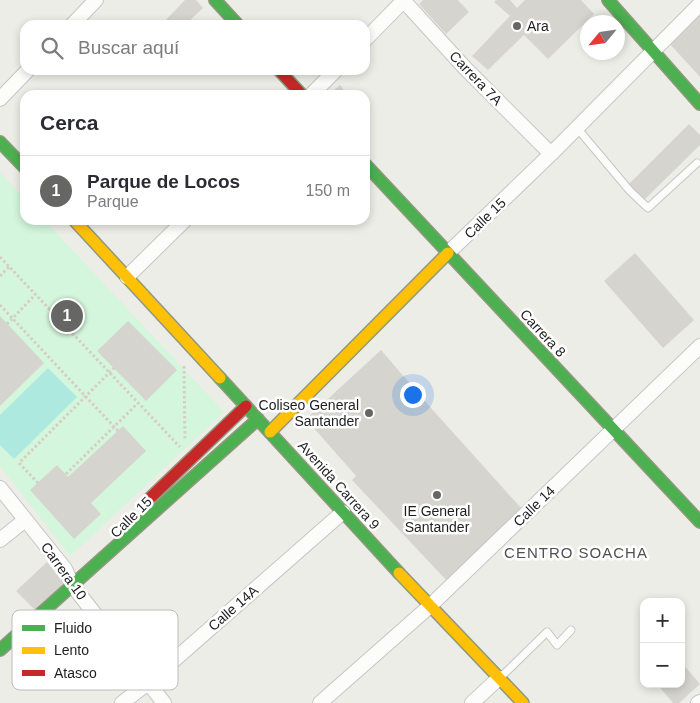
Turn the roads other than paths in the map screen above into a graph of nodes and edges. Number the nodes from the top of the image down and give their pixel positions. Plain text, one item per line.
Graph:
1 (96, 0) edge
2 (215, 0) edge
3 (403, 0) edge
4 (608, 0) edge
5 (700, 4) edge
6 (77, 20) edge
7 (233, 20) edge
8 (370, 35) edge
9 (652, 51) junction
10 (23, 75) edge
11 (284, 75) edge
12 (331, 75) edge
13 (297, 90) edge
14 (316, 90) edge
15 (0, 99) edge
16 (700, 104) edge
17 (577, 128) junction
18 (0, 142) edge
19 (551, 154) junction
20 (20, 163) edge
21 (697, 163) dead end
22 (370, 169) edge
23 (79, 225) edge
24 (179, 225) edge
25 (448, 253) junction
26 (127, 277) junction
27 (700, 346) edge
28 (246, 406) junction
29 (258, 419) junction
30 (613, 429) junction
31 (270, 432) junction
32 (0, 488) edge
33 (139, 508) dead end
34 (343, 512) junction
35 (25, 520) junction
36 (700, 522) edge
37 (118, 528) dead end
38 (0, 540) edge
39 (101, 559) junction
40 (73, 586) junction
41 (430, 606) junction
42 (46, 610) edge
43 (92, 610) edge
44 (571, 630) dead end
45 (12, 639) edge
46 (0, 650) edge
47 (178, 657) edge
48 (499, 678) junction
49 (139, 690) edge
50 (154, 690) edge
51 (122, 703) edge
52 (164, 703) edge
53 (320, 703) edge
54 (472, 703) edge
55 (523, 703) edge

1 - 6 street
2 - 7 main road
3 - 8 street
3 - 19 street, Carrera 7A
4 - 9 main road
5 - 9 street, Calle 15
9 - 16 main road
9 - 17 street, Calle 15
10 - 15 street
11 - 13 main road
12 - 14 street
17 - 19 street, Calle 15
17 - 21 lane
18 - 20 main road
19 - 25 street, Calle 15
22 - 25 main road, Carrera 8
23 - 26 main road, Avenida Carrera 9
24 - 26 street
25 - 30 main road, Carrera 8
25 - 31 main road, Calle 15
26 - 28 main road, Avenida Carrera 9
27 - 30 street, Calle 14
28 - 29 main road, Avenida Carrera 9
28 - 33 main road, Calle 15
29 - 31 main road, Avenida Carrera 9
29 - 39 main road
30 - 36 main road, Carrera 8
30 - 41 street, Calle 14
31 - 34 main road, Avenida Carrera 9
32 - 35 street, Carrera 10
34 - 41 main road, Avenida Carrera 9
34 - 47 street, Calle 14A
35 - 38 street
35 - 40 street, Carrera 10
37 - 39 main road, Calle 15
39 - 40 main road, Calle 15
40 - 42 main road, Calle 15
40 - 43 street, Carrera 10
41 - 48 main road, Avenida Carrera 9
41 - 53 street, Calle 14
44 - 48 lane
45 - 46 main road, Calle 15
48 - 54 street
48 - 55 main road, Avenida Carrera 9
49 - 51 street, Calle 14A
50 - 52 street, Carrera 10

